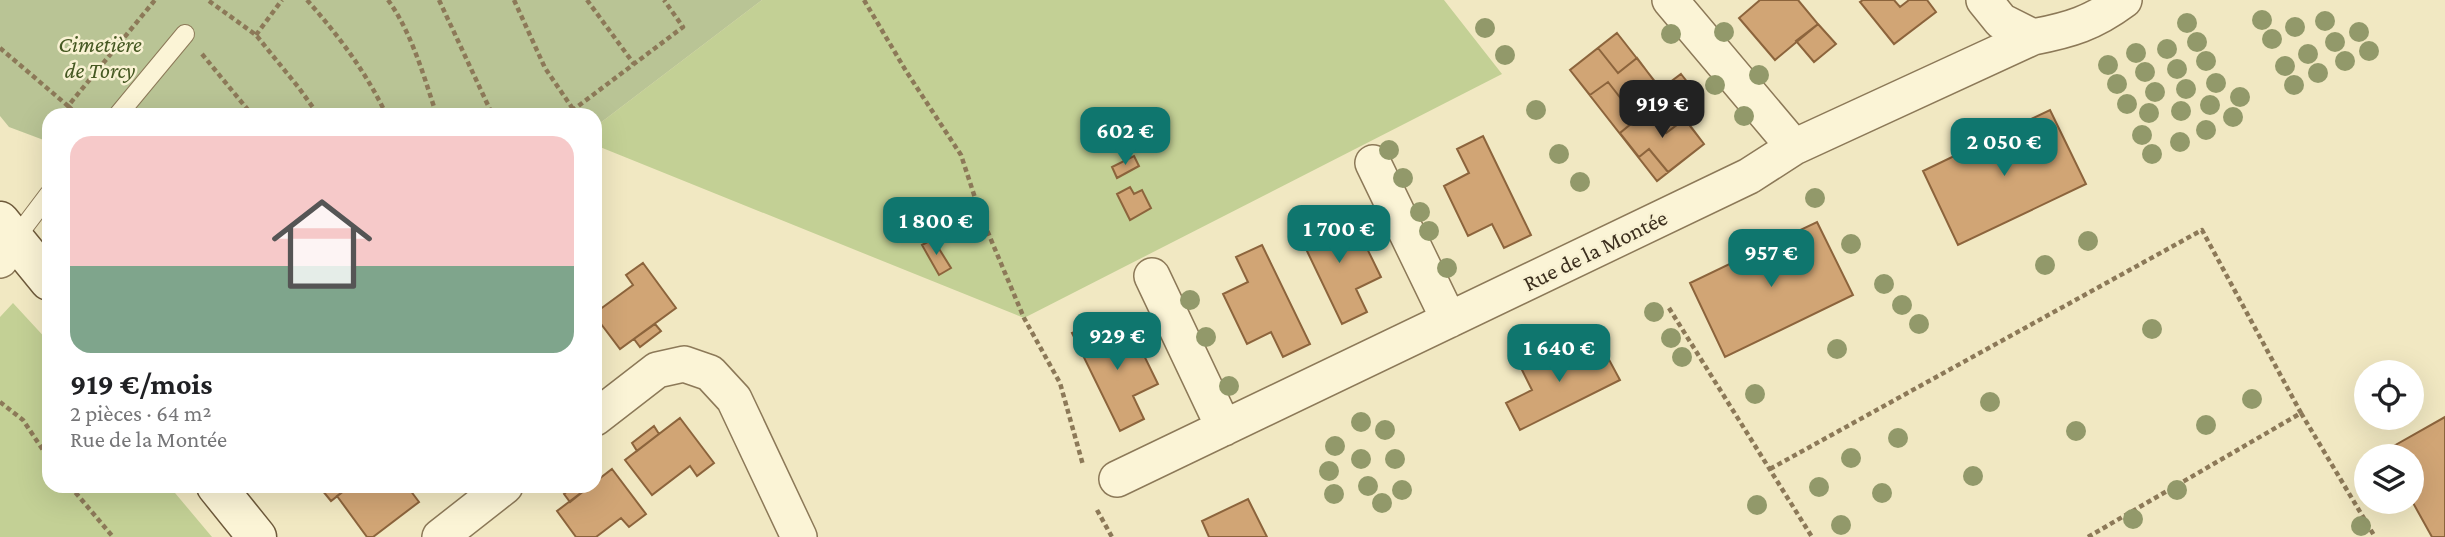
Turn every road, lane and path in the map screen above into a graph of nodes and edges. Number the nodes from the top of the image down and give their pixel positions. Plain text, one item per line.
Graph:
1 (155, 0) edge
2 (210, 0) edge
3 (282, 0) edge
4 (307, 0) edge
5 (388, 0) edge
6 (439, 0) edge
7 (514, 0) edge
8 (587, 0) edge
9 (663, 0) edge
10 (864, 0) edge
11 (1670, 0) edge
12 (1984, 0) edge
13 (2124, 0) edge
14 (185, 34) joint
15 (256, 35) junction
16 (2033, 37) junction
17 (0, 48) edge
18 (634, 64) junction
19 (68, 106) joint
20 (124, 108) edge
21 (246, 108) edge
22 (313, 108) edge
23 (383, 108) edge
24 (434, 108) edge
25 (489, 108) edge
26 (572, 108) edge
27 (574, 108) edge
28 (1794, 147) junction
29 (1373, 163) dead end
30 (42, 201) edge
31 (5, 240) edge
32 (42, 274) edge
33 (1152, 276) dead end
34 (1669, 308) dead end
35 (1449, 320) junction
36 (0, 402) edge
37 (602, 413) edge
38 (2301, 413) junction
39 (1224, 428) junction
40 (42, 448) edge
41 (1084, 469) dead end
42 (1770, 469) junction
43 (1118, 480) dead end
44 (76, 493) edge
45 (222, 493) edge
46 (496, 493) edge
47 (1096, 507) dead end
48 (113, 537) edge
49 (257, 537) edge
50 (440, 537) edge
51 (799, 537) edge
52 (1112, 537) edge
53 (1812, 537) edge
54 (2088, 537) edge
55 (2375, 537) edge

1 - 19 path
2 - 15 path
3 - 15 path
4 - 23 path
5 - 24 path
6 - 25 path
7 - 26 path
8 - 18 path
9 - 18 path
10 - 41 path
11 - 28 street
12 - 16 street
13 - 16 street, Rue de la Montée
14 - 20 lane
14 - 21 path
15 - 22 path
16 - 28 street, Rue de la Montée
17 - 19 path
18 - 27 path
28 - 35 street, Rue de la Montée
29 - 35 street
30 - 31 lane
31 - 32 street
33 - 39 street
34 - 42 path
35 - 39 street, Rue de la Montée
36 - 40 path
37 - 51 street
38 - 42 path
38 - 54 path
38 - 55 path
39 - 43 street, Rue de la Montée
42 - 53 path
44 - 48 path
45 - 49 street
46 - 50 street
47 - 52 path

